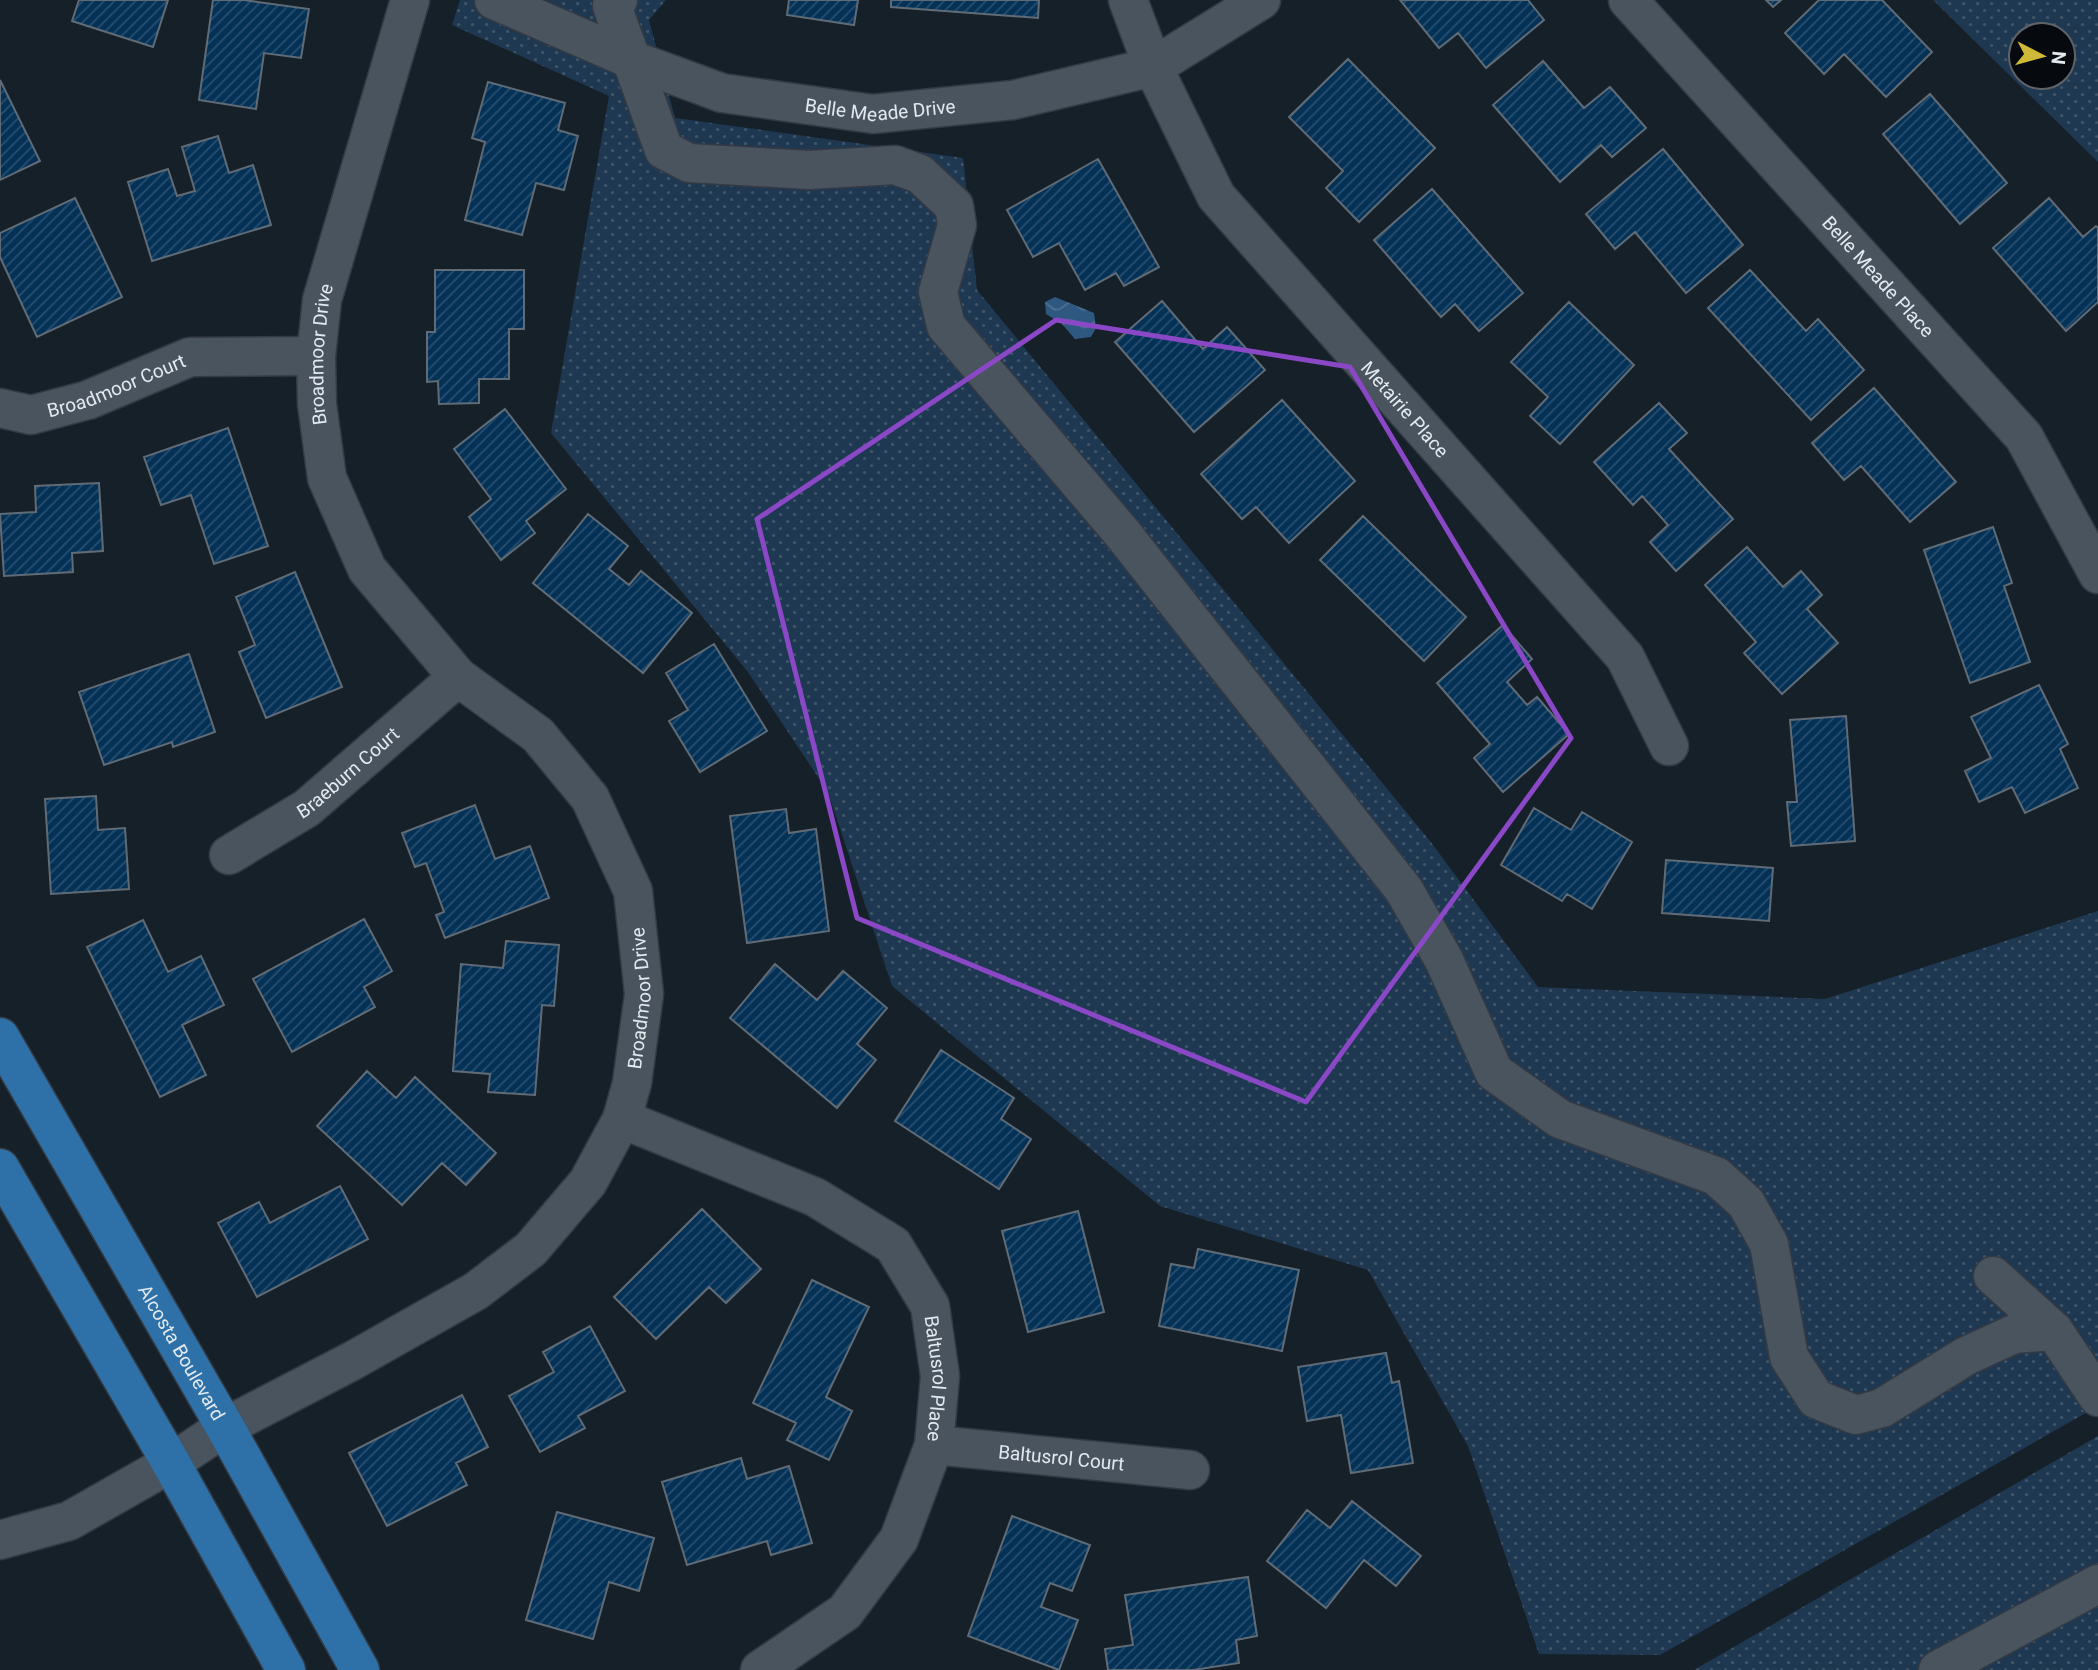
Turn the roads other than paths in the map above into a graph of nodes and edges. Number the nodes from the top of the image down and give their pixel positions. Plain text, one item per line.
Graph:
1 (410, 0) edge
2 (494, 0) edge
3 (618, 0) edge
4 (1128, 0) edge
5 (1261, 0) edge
6 (1628, 0) edge
7 (635, 61) junction
8 (1153, 67) junction
9 (316, 356) junction
10 (0, 408) edge
11 (2098, 575) edge
12 (458, 677) junction
13 (1669, 746) dead end
14 (229, 855) dead end
15 (0, 1037) edge
16 (622, 1119) junction
17 (0, 1168) edge
18 (1993, 1276) dead end
19 (2054, 1331) junction
20 (2098, 1397) edge
21 (225, 1426) junction
22 (934, 1445) junction
23 (171, 1463) junction
24 (1190, 1470) dead end
25 (0, 1540) edge
26 (2098, 1584) edge
27 (286, 1670) edge
28 (360, 1670) edge
29 (760, 1670) edge
30 (1938, 1670) edge

1 - 9 street, Broadmoor Drive
2 - 7 street, Belle Meade Drive
3 - 7 street
4 - 8 street, Metairie Place
5 - 8 street, Belle Meade Drive
6 - 11 street, Belle Meade Place
7 - 8 street, Belle Meade Drive
7 - 19 street
8 - 13 street, Metairie Place
9 - 10 street, Broadmoor Court
9 - 12 street, Broadmoor Drive
12 - 14 street, Braeburn Court
12 - 16 street, Broadmoor Drive
15 - 21 main road, Alcosta Boulevard
16 - 21 street, Broadmoor Drive
16 - 22 street, Baltusrol Place
17 - 23 main road
18 - 19 street
19 - 20 street
21 - 23 street, Broadmoor Drive
21 - 28 main road, Alcosta Boulevard
22 - 24 street, Baltusrol Court
22 - 29 street, Baltusrol Place
23 - 25 street, Broadmoor Drive
23 - 27 main road
26 - 30 street

